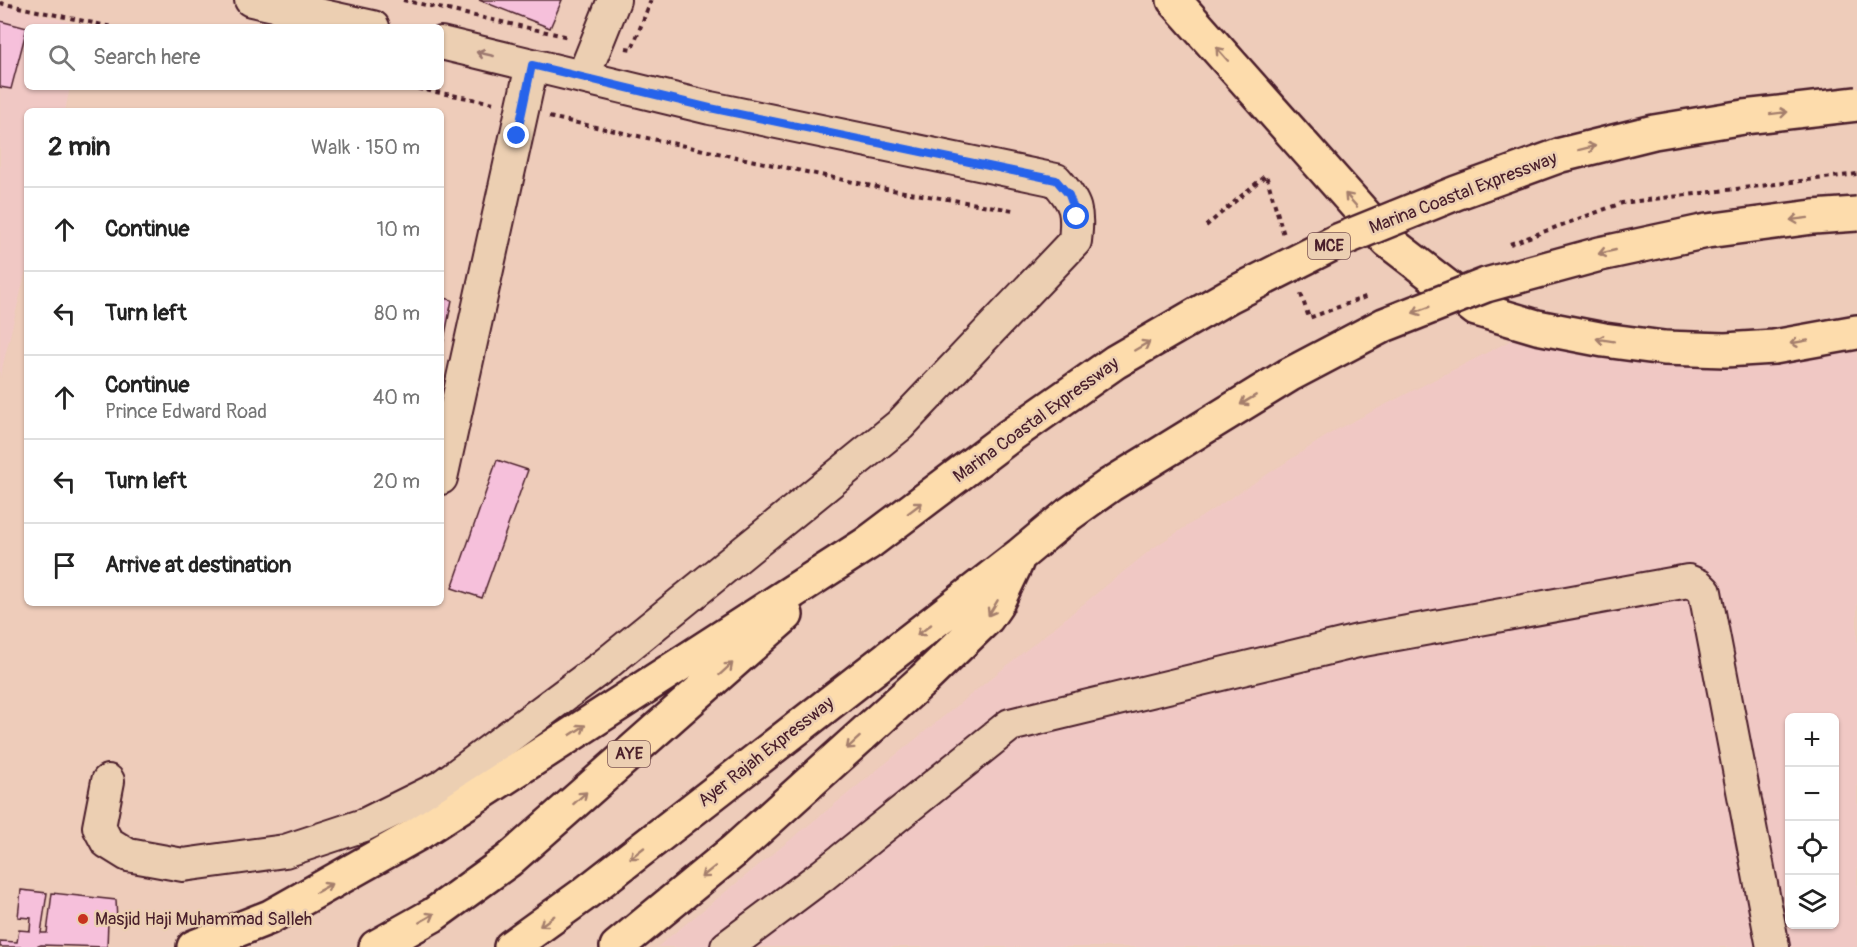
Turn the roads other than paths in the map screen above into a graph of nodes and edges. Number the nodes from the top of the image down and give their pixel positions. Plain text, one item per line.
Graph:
1 (251, 0) edge
2 (614, 0) edge
3 (1174, 0) edge
4 (359, 24) edge
5 (444, 44) edge
6 (532, 65) junction
7 (583, 77) junction
8 (1857, 104) edge
9 (1857, 214) edge
10 (1857, 332) edge
11 (444, 464) edge
12 (868, 543) junction
13 (1020, 555) junction
14 (108, 781) dead end
15 (194, 947) edge
16 (376, 947) edge
17 (512, 947) edge
18 (617, 947) edge
19 (727, 947) edge
20 (1773, 947) edge

1 - 4 lane
2 - 7 lane
10 -> 3 highway
6 -> 5 lane
6 - 7 lane
6 - 11 lane
7 - 14 lane
12 -> 8 highway, Marina Coastal Expressway / MCE, bridge
9 -> 13 highway, bridge
15 -> 12 highway
16 -> 12 highway, AYE
13 -> 17 highway, Ayer Rajah Expressway
13 -> 18 highway
19 - 20 lane

